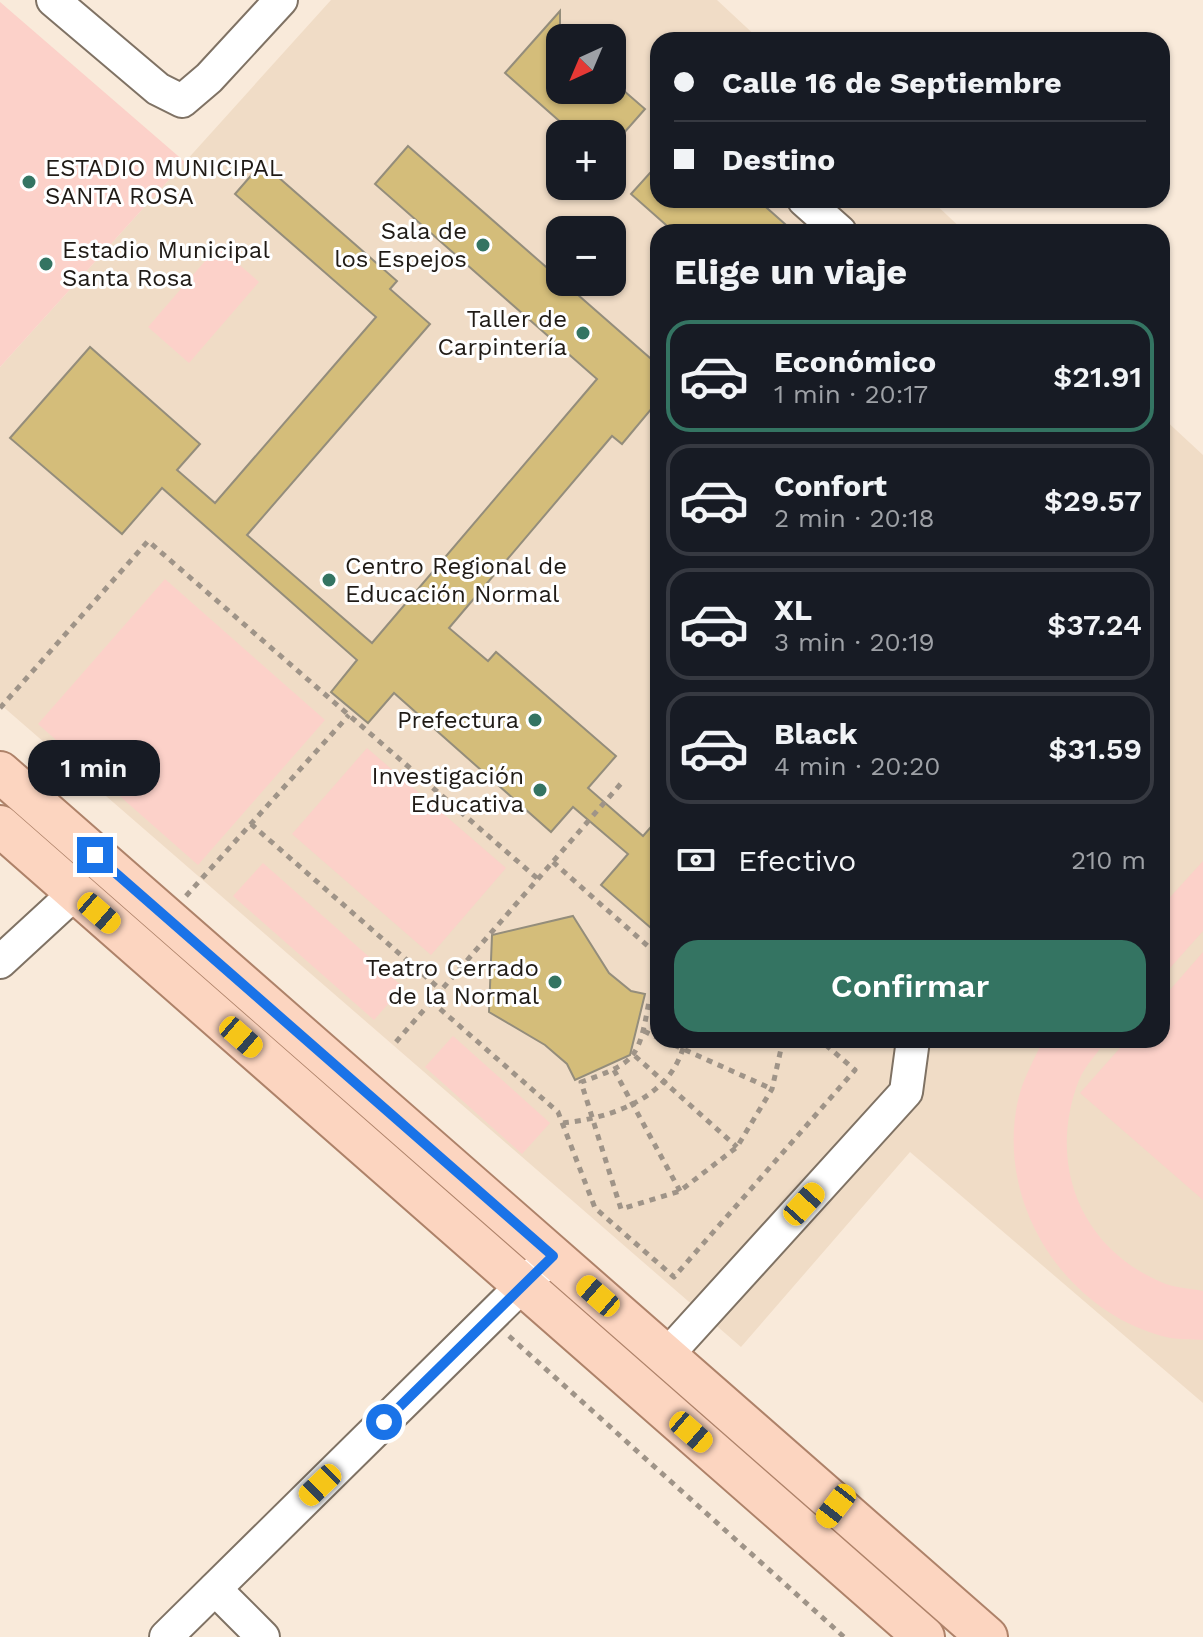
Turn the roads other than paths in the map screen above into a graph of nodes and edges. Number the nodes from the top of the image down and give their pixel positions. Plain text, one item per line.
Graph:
1 (53, 0) edge
2 (281, 0) edge
3 (813, 208) edge
4 (831, 224) edge
5 (0, 772) edge
6 (0, 826) edge
7 (76, 892) junction
8 (0, 962) edge
9 (912, 1048) edge
10 (553, 1256) junction
11 (523, 1285) junction
12 (667, 1355) junction
13 (836, 1506) junction
14 (811, 1538) junction
15 (215, 1589) junction
16 (166, 1637) edge
17 (263, 1637) edge
18 (924, 1637) edge
19 (987, 1637) edge

1 - 2 street
3 - 4 street
5 - 10 main road
6 - 7 main road
7 - 8 street
7 - 11 main road
9 - 12 street
10 - 11 street
10 - 12 main road
11 - 14 main road
11 - 15 street
12 - 13 main road
13 - 14 main road
13 - 19 main road
14 - 18 main road
15 - 16 street
15 - 17 street

